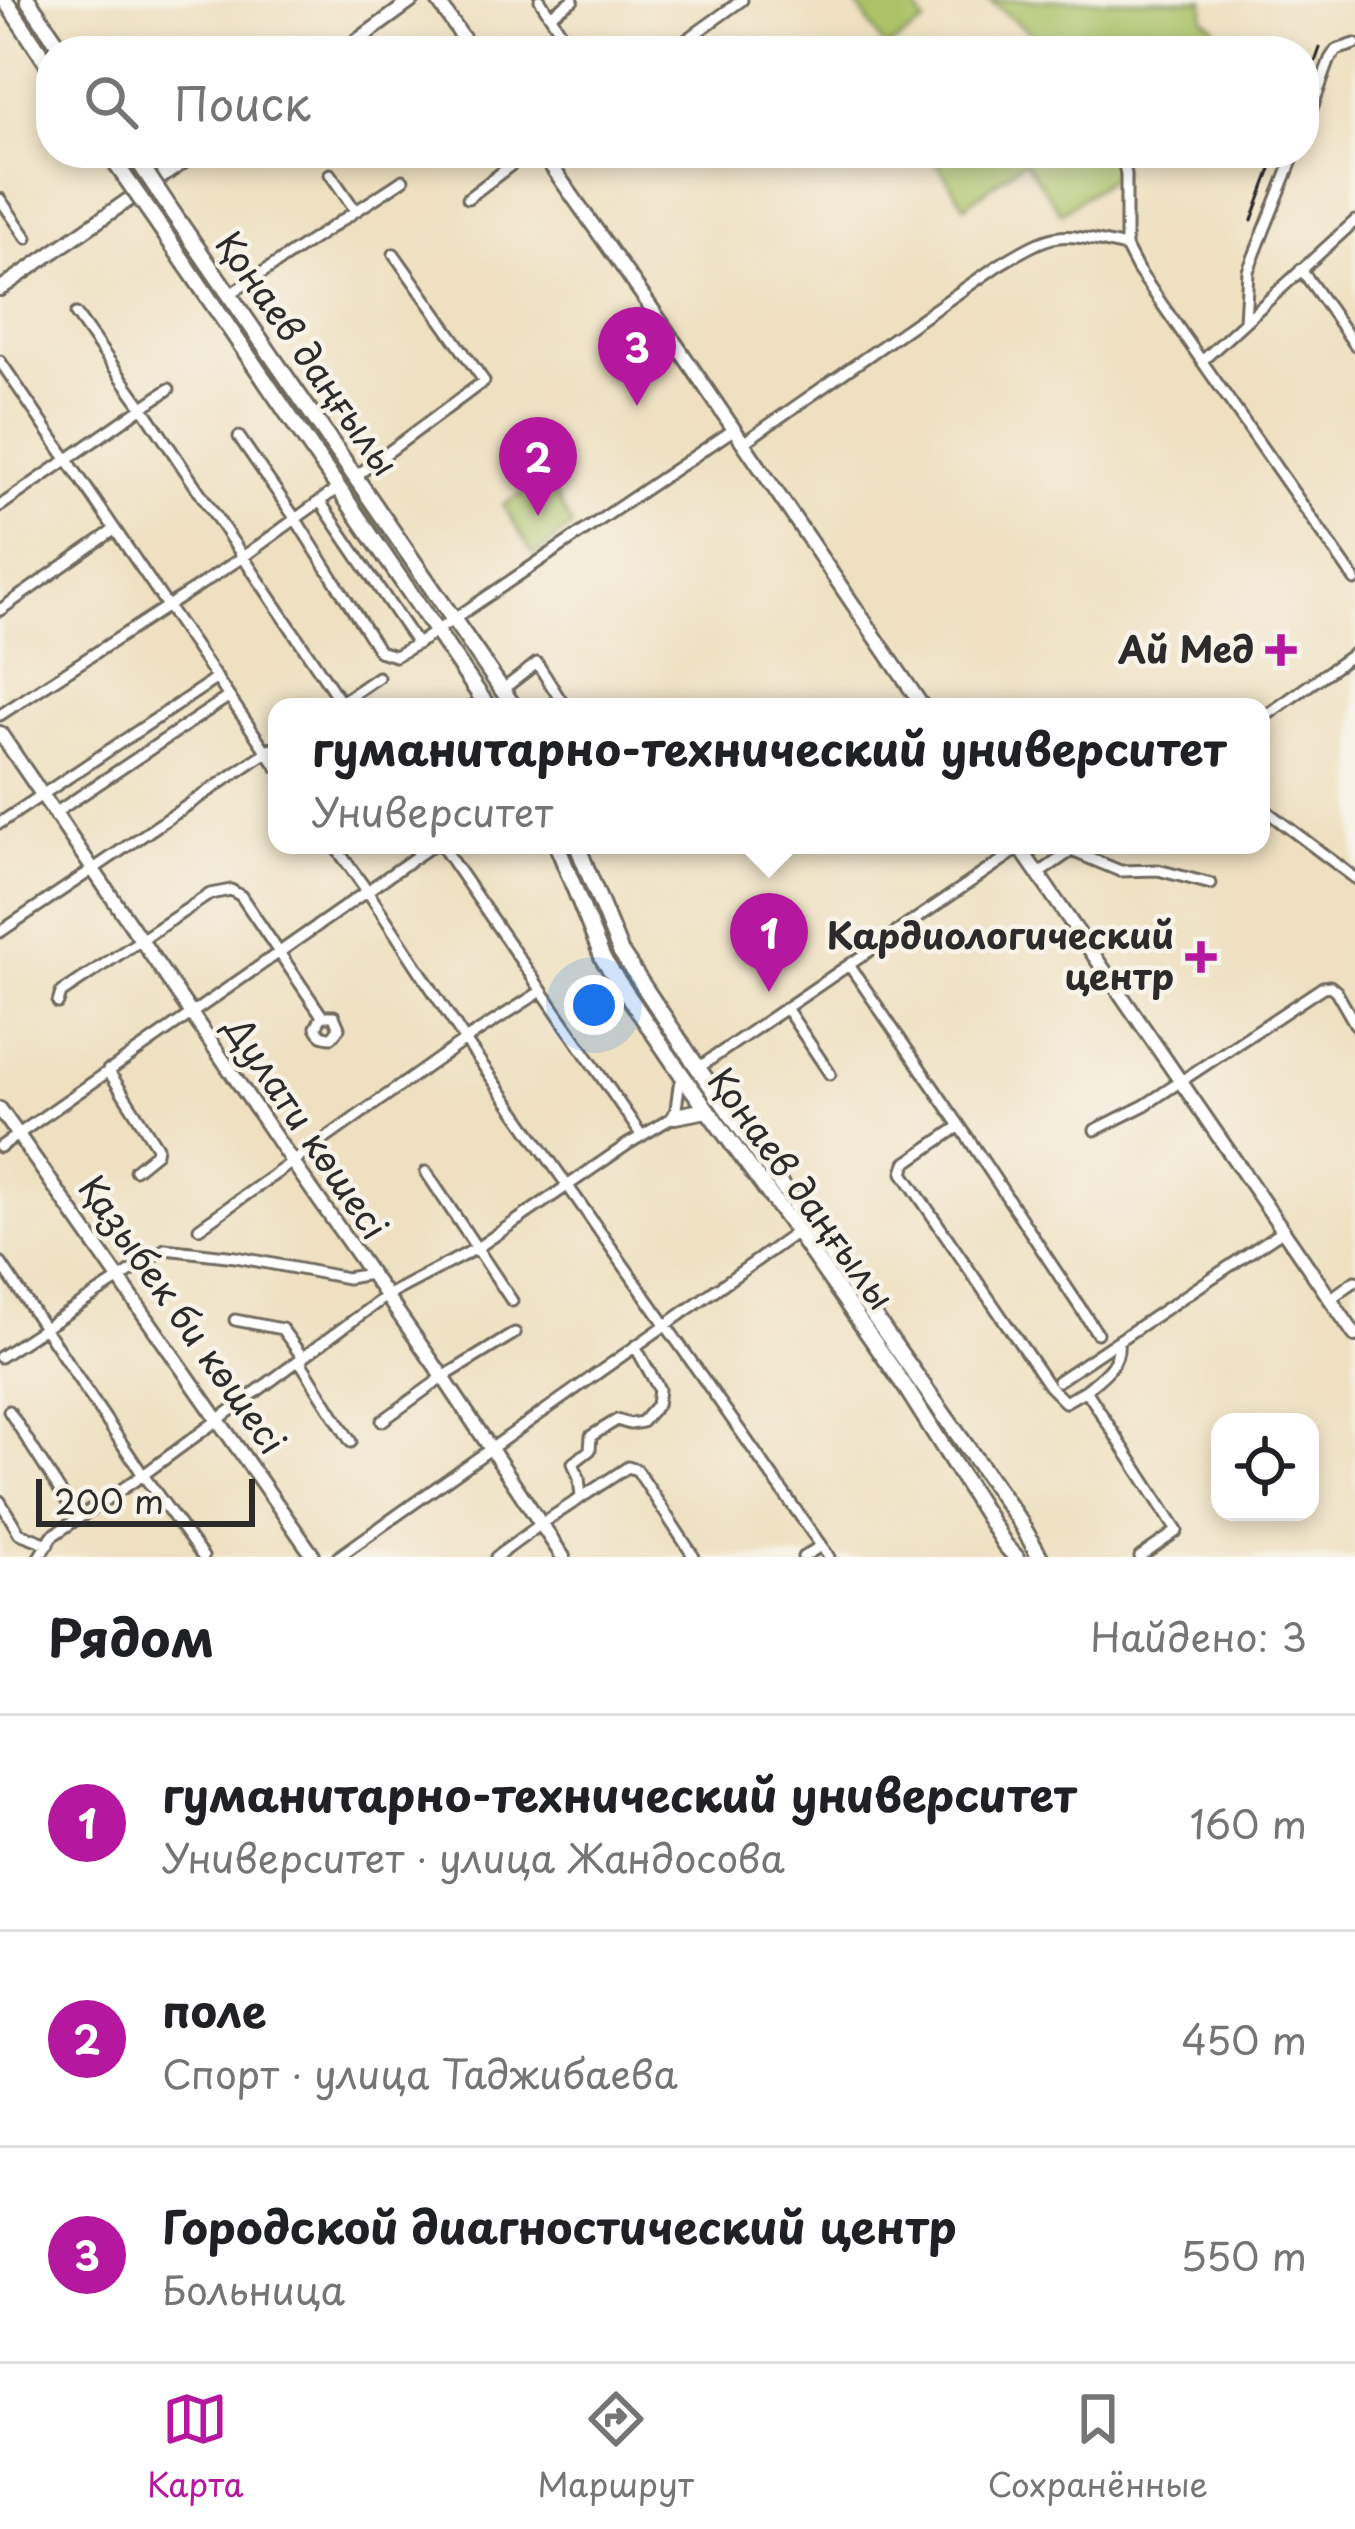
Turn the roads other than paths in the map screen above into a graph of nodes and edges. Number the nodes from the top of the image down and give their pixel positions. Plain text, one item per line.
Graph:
1 (5, 0) edge
2 (28, 0) edge
3 (413, 0) edge
4 (437, 0) edge
5 (540, 0) edge
6 (573, 0) edge
7 (742, 0) edge
8 (551, 15) junction
9 (53, 36) edge
10 (364, 36) edge
11 (462, 36) edge
12 (564, 36) edge
13 (692, 36) edge
14 (1355, 44) edge
15 (36, 46) edge
16 (1319, 89) edge
17 (119, 168) edge
18 (143, 168) edge
19 (174, 168) edge
20 (507, 168) edge
21 (552, 168) edge
22 (1125, 168) edge
23 (1289, 168) edge
24 (330, 174) dead end
25 (403, 180) dead end
26 (468, 198) dead end
27 (0, 199) edge
28 (356, 211) junction
29 (1355, 221) edge
30 (27, 238) dead end
31 (1126, 247) junction
32 (394, 254) dead end
33 (1301, 268) junction
34 (0, 289) edge
35 (230, 294) junction
36 (76, 314) dead end
37 (1244, 322) junction
38 (1355, 345) edge
39 (1203, 360) junction
40 (0, 361) edge
41 (14, 382) junction
42 (169, 388) dead end
43 (0, 392) edge
44 (142, 408) junction
45 (733, 430) junction
46 (238, 437) dead end
47 (743, 443) junction
48 (67, 460) junction
49 (356, 476) junction
50 (338, 488) junction
51 (321, 503) junction
52 (0, 506) edge
53 (295, 518) junction
54 (115, 530) junction
55 (244, 557) junction
56 (1355, 580) edge
57 (167, 607) junction
58 (0, 610) edge
59 (454, 619) junction
60 (436, 632) junction
61 (416, 644) junction
62 (1355, 653) edge
63 (378, 677) dead end
64 (217, 678) junction
65 (502, 690) junction
66 (228, 698) junction
67 (335, 698) edge
68 (350, 698) edge
69 (482, 698) edge
70 (508, 698) edge
71 (559, 698) edge
72 (917, 698) edge
73 (1270, 713) edge
74 (0, 715) edge
75 (0, 733) edge
76 (266, 752) junction
77 (268, 755) edge
78 (43, 793) junction
79 (55, 813) junction
80 (1270, 814) edge
81 (0, 823) edge
82 (341, 854) edge
83 (424, 854) edge
84 (443, 854) edge
85 (561, 854) edge
86 (582, 854) edge
87 (1007, 854) edge
88 (1024, 854) edge
89 (1067, 854) edge
90 (1087, 854) edge
91 (93, 867) junction
92 (1038, 874) junction
93 (1355, 878) edge
94 (1211, 884) dead end
95 (368, 892) junction
96 (0, 932) edge
97 (141, 940) junction
98 (278, 952) junction
99 (849, 964) junction
100 (541, 992) junction
101 (58, 1003) dead end
102 (786, 1008) junction
103 (191, 1012) junction
104 (322, 1016) dead end
105 (1355, 1024) edge
106 (465, 1040) junction
107 (109, 1070) junction
108 (702, 1074) junction
109 (830, 1074) dead end
110 (683, 1078) junction
111 (1180, 1082) junction
112 (0, 1109) edge
113 (707, 1110) junction
114 (674, 1116) junction
115 (960, 1126) junction
116 (1095, 1130) dead end
117 (18, 1135) junction
118 (641, 1136) junction
119 (0, 1148) edge
120 (291, 1160) junction
121 (135, 1170) dead end
122 (426, 1172) dead end
123 (567, 1185) junction
124 (199, 1228) dead end
125 (1282, 1231) junction
126 (797, 1232) junction
127 (477, 1247) junction
128 (0, 1262) edge
129 (370, 1274) junction
130 (117, 1280) junction
131 (1355, 1281) edge
132 (386, 1296) junction
133 (1330, 1299) junction
134 (512, 1300) dead end
135 (235, 1320) dead end
136 (664, 1325) junction
137 (44, 1328) junction
138 (515, 1333) dead end
139 (1097, 1333) dead end
140 (1355, 1335) edge
141 (1119, 1344) junction
142 (635, 1346) junction
143 (0, 1357) edge
144 (301, 1359) junction
145 (443, 1377) junction
146 (1058, 1381) dead end
147 (1086, 1390) junction
148 (9, 1411) dead end
149 (219, 1418) junction
150 (382, 1421) dead end
151 (351, 1442) dead end
152 (491, 1448) junction
153 (143, 1474) junction
154 (581, 1497) junction
155 (0, 1502) edge
156 (78, 1519) junction
157 (1020, 1522) junction
158 (541, 1524) junction
159 (48, 1544) junction
160 (821, 1546) junction
161 (1011, 1553) edge
162 (39, 1557) edge
163 (203, 1557) edge
164 (314, 1557) edge
165 (338, 1557) edge
166 (496, 1557) edge
167 (563, 1557) edge
168 (694, 1557) edge
169 (803, 1557) edge
170 (829, 1557) edge
171 (1040, 1557) edge
172 (1052, 1557) edge
173 (1140, 1557) edge

1 - 15 main road
2 - 9 main road
3 - 10 main road
4 - 11 main road
5 - 8 street
6 - 8 street
7 - 13 street
8 - 12 street
14 - 16 street
17 - 50 main road, Қонаев даңғылы, bridge
18 - 35 main road, Қонаев даңғылы, bridge
19 - 34 main road
20 - 26 street
21 - 45 main road
22 - 31 street
23 - 37 street
24 - 28 street
25 - 28 street
27 - 30 street
28 - 35 street
29 - 33 street
31 - 39 street
31 - 47 street
32 - 49 street
33 - 37 street
33 - 38 street
35 - 49 main road, Қонаев даңғылы
36 - 44 street
37 - 39 street
39 - 56 street
40 - 41 street
41 - 43 street
41 - 48 street
42 - 44 street
44 - 48 street
44 - 55 street
45 - 47 main road
45 - 59 street
46 - 53 street
47 - 72 main road
48 - 52 street
48 - 54 street
49 - 59 main road, Қонаев даңғылы
50 - 51 street
50 - 60 main road, Қонаев даңғылы
51 - 53 street
51 - 61 street
53 - 55 street
53 - 61 street
54 - 57 street
54 - 58 street
55 - 57 street
55 - 67 street
57 - 64 street
57 - 74 street
59 - 60 street
59 - 65 main road, Қонаев даңғылы
60 - 61 street
60 - 69 main road, Қонаев даңғылы
62 - 73 street
63 - 68 street
64 - 66 street
64 - 78 street
65 - 70 main road, Қонаев даңғылы
65 - 71 street
66 - 76 street
66 - 79 street
75 - 78 main road, Дулати көшесі
76 - 77 street
76 - 91 street
78 - 79 main road, Дулати көшесі
78 - 81 street
79 - 91 main road, Дулати көшесі
80 - 93 street
82 - 95 street
83 - 95 street
84 - 100 street
85 - 110 main road, Қонаев даңғылы
86 - 108 main road, Қонаев даңғылы
87 - 99 street
88 - 92 main road
89 - 92 street
90 - 94 street
91 - 96 street
91 - 97 main road, Дулати көшесі
92 - 111 main road
95 - 98 street
95 - 106 street
97 - 98 street
97 - 101 street
97 - 103 main road, Дулати көшесі
98 - 103 street
98 - 104 street
99 - 102 street
99 - 115 street
100 - 106 street
100 - 118 street
102 - 108 street
102 - 109 street
103 - 107 street
103 - 120 main road, Дулати көшесі
105 - 111 street
106 - 120 street
106 - 123 street
107 - 117 street
107 - 121 street
108 - 110 street
108 - 157 main road, Қонаев даңғылы
110 - 113 main road, Қонаев даңғылы
110 - 114 street
111 - 116 street
111 - 125 main road
112 - 117 main road, Қазыбек би көшесі
113 - 114 main road
113 - 126 main road, Қонаев даңғылы
114 - 118 street
115 - 139 street
115 - 147 street
117 - 119 street
117 - 130 main road, Қазыбек би көшесі
118 - 123 street
120 - 124 street
120 - 129 main road, Дулати көшесі
122 - 127 street
123 - 127 street
123 - 136 street
125 - 133 main road
125 - 141 street
126 - 136 street
126 - 161 main road, Қонаев даңғылы
127 - 132 street
127 - 134 street
128 - 137 street
129 - 130 street
129 - 132 main road, Дулати көшесі
130 - 137 street
130 - 149 main road, Қазыбек би көшесі
131 - 133 street
132 - 144 street
132 - 145 main road, Дулати көшесі
133 - 140 main road
135 - 144 street
136 - 142 street
136 - 160 street
137 - 143 street
137 - 153 street
138 - 145 street
141 - 146 street
141 - 147 street
142 - 152 street
142 - 154 street
144 - 149 street
144 - 151 street
145 - 150 street
145 - 152 main road, Дулати көшесі
147 - 173 street
148 - 156 street
149 - 153 street
149 - 164 main road, Қазыбек би көшесі
152 - 158 main road, Дулати көшесі
152 - 165 street
153 - 156 street
153 - 163 street
154 - 158 street
154 - 168 street
155 - 159 street
156 - 159 street
157 - 171 main road
157 - 172 main road
158 - 166 street
158 - 167 main road, Дулати көшесі
159 - 162 street
160 - 169 street
160 - 170 street

